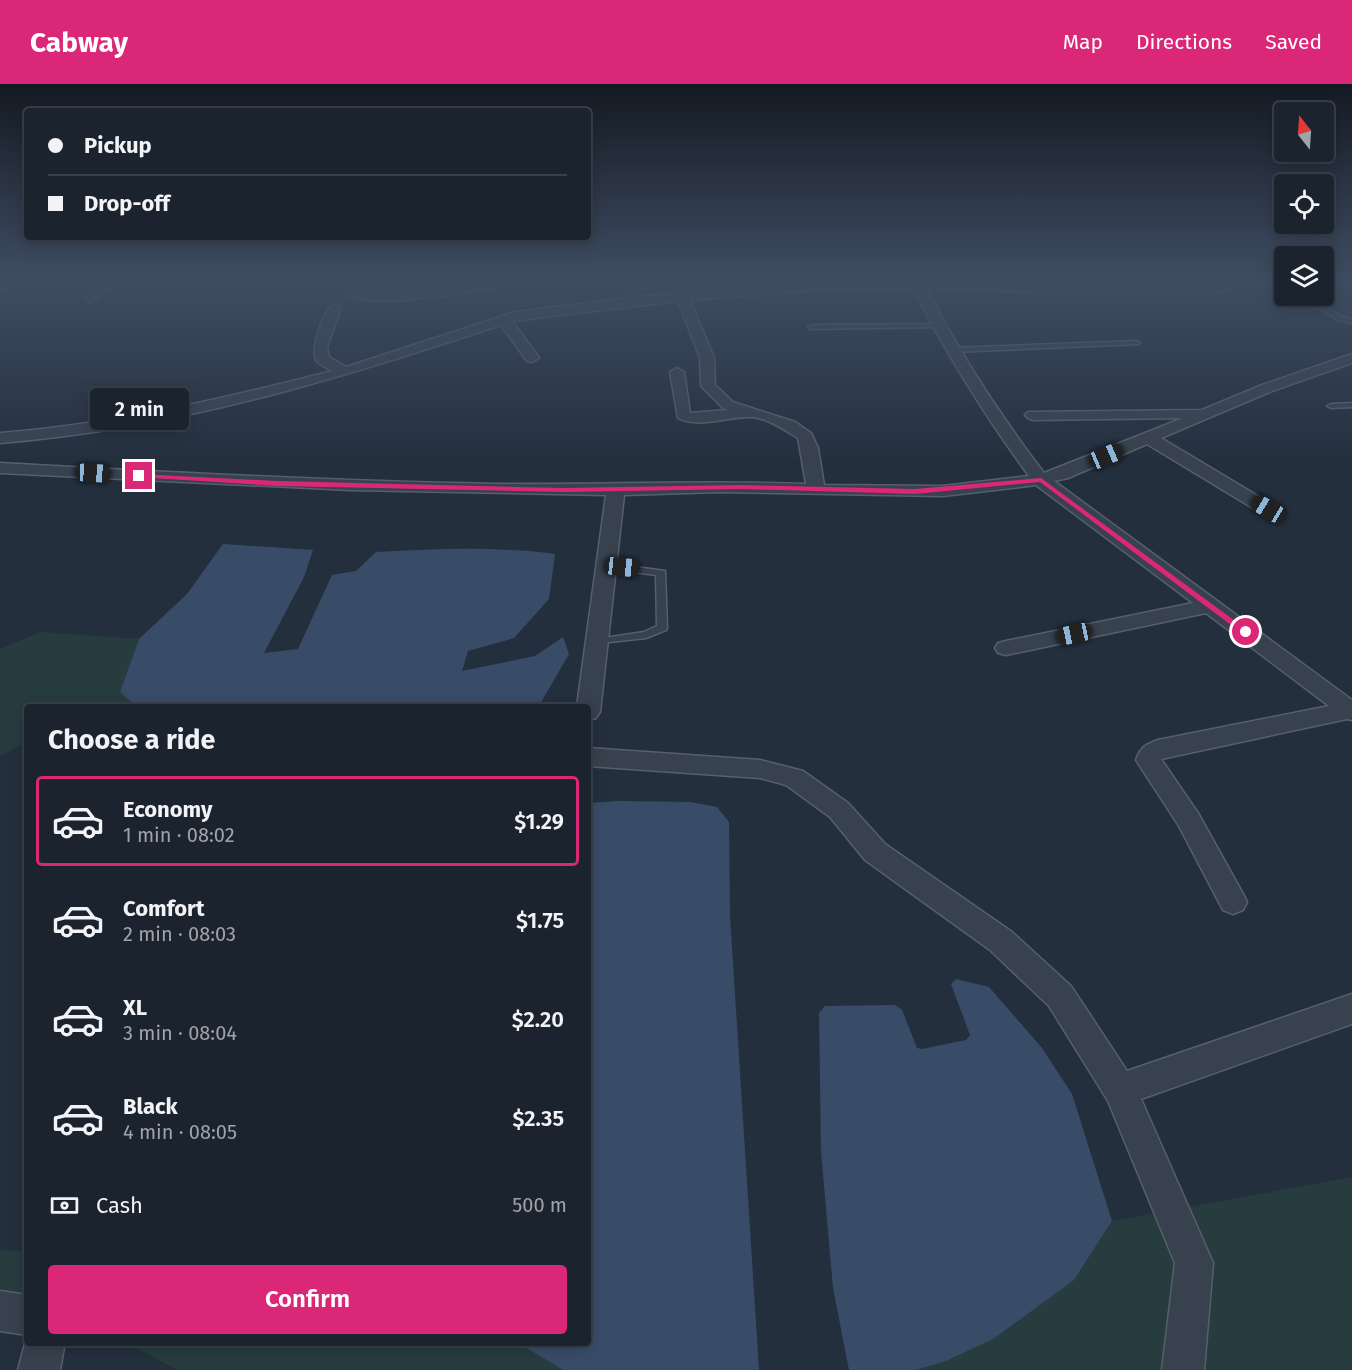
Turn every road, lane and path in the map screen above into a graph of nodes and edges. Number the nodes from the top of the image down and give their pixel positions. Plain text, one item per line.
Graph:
1 (322, 341) edge
2 (439, 341) edge
3 (522, 341) edge
4 (700, 341) edge
5 (947, 341) edge
6 (1137, 343) dead end
7 (952, 350) junction
8 (531, 358) dead end
9 (1352, 358) edge
10 (344, 372) junction
11 (676, 372) dead end
12 (1352, 405) edge
13 (1331, 406) dead end
14 (755, 412) junction
15 (1208, 413) junction
16 (1033, 415) dead end
17 (0, 438) edge
18 (1149, 438) junction
19 (0, 468) edge
20 (1041, 480) junction
21 (616, 489) junction
22 (816, 490) junction
23 (1268, 509) dead end
24 (606, 566) junction
25 (1211, 606) junction
26 (595, 642) junction
27 (1006, 648) dead end
28 (589, 704) edge
29 (1351, 711) edge
30 (591, 757) edge
31 (1233, 902) dead end
32 (1352, 1009) edge
33 (1120, 1090) junction
34 (0, 1311) edge
35 (24, 1315) edge
36 (44, 1346) edge
37 (39, 1370) edge
38 (1182, 1370) edge

1 - 10 street
2 - 10 street
3 - 8 street
4 - 14 street
5 - 7 street
6 - 7 lane
7 - 20 street
9 - 15 street
10 - 17 street
11 - 14 street
12 - 13 lane
14 - 22 street
15 - 16 street
15 - 18 street
18 - 20 street
18 - 23 street
19 - 21 street
20 - 22 street
20 - 25 street
21 - 22 street
21 - 24 street
24 - 26 street
24 - 26 lane
25 - 27 street
25 - 29 street
26 - 28 street
29 - 31 street
30 - 33 street
32 - 33 street
33 - 38 street
34 - 35 street
36 - 37 street

